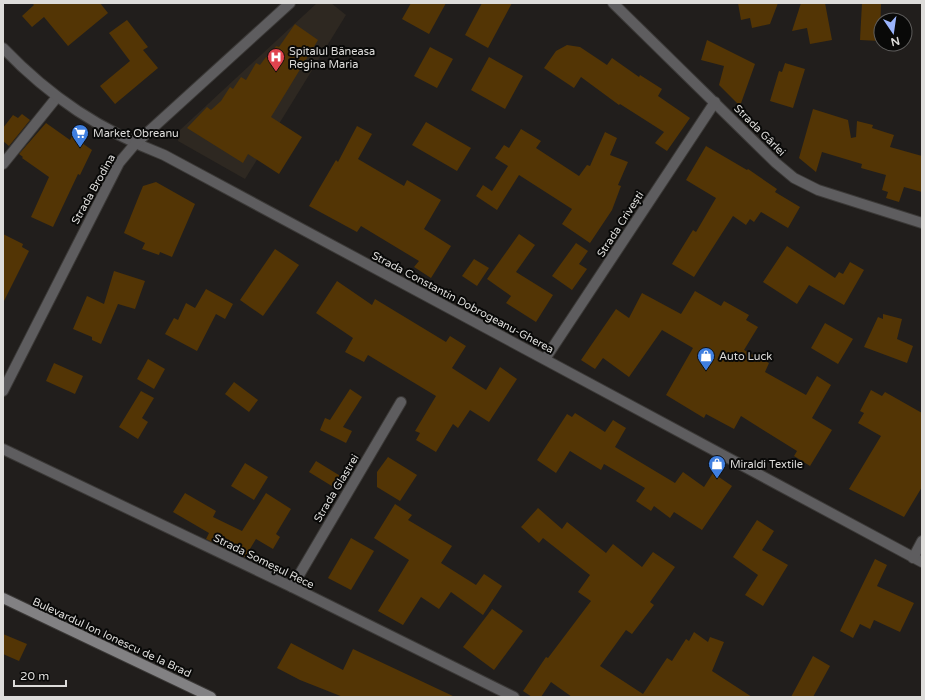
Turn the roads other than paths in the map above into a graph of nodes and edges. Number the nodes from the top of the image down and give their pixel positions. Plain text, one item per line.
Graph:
1 (290, 3) edge
2 (613, 3) edge
3 (3, 48) edge
4 (56, 97) junction
5 (715, 102) junction
6 (135, 144) junction
7 (3, 164) edge
8 (922, 222) edge
9 (545, 359) junction
10 (3, 391) edge
11 (401, 402) dead end
12 (3, 449) edge
13 (922, 541) edge
14 (917, 560) edge
15 (292, 587) junction
16 (3, 598) edge
17 (211, 697) edge
18 (514, 697) edge

1 - 6 street, Strada Brodina
2 - 5 street, Strada Gârlei
3 - 4 street, Strada Constantin Dobrogeanu-Gherea
4 - 6 street, Strada Constantin Dobrogeanu-Gherea
4 - 7 street
5 - 8 street, Strada Gârlei
5 - 9 street, Strada Crivești
6 - 9 street, Strada Constantin Dobrogeanu-Gherea
6 - 10 street, Strada Brodina
9 - 14 street, Strada Constantin Dobrogeanu-Gherea
11 - 15 street, Strada Glastrei
12 - 15 street, Strada Someșul Rece
13 - 14 street
15 - 18 street, Strada Someșul Rece
16 - 17 main road, Bulevardul Ion Ionescu de la Brad

